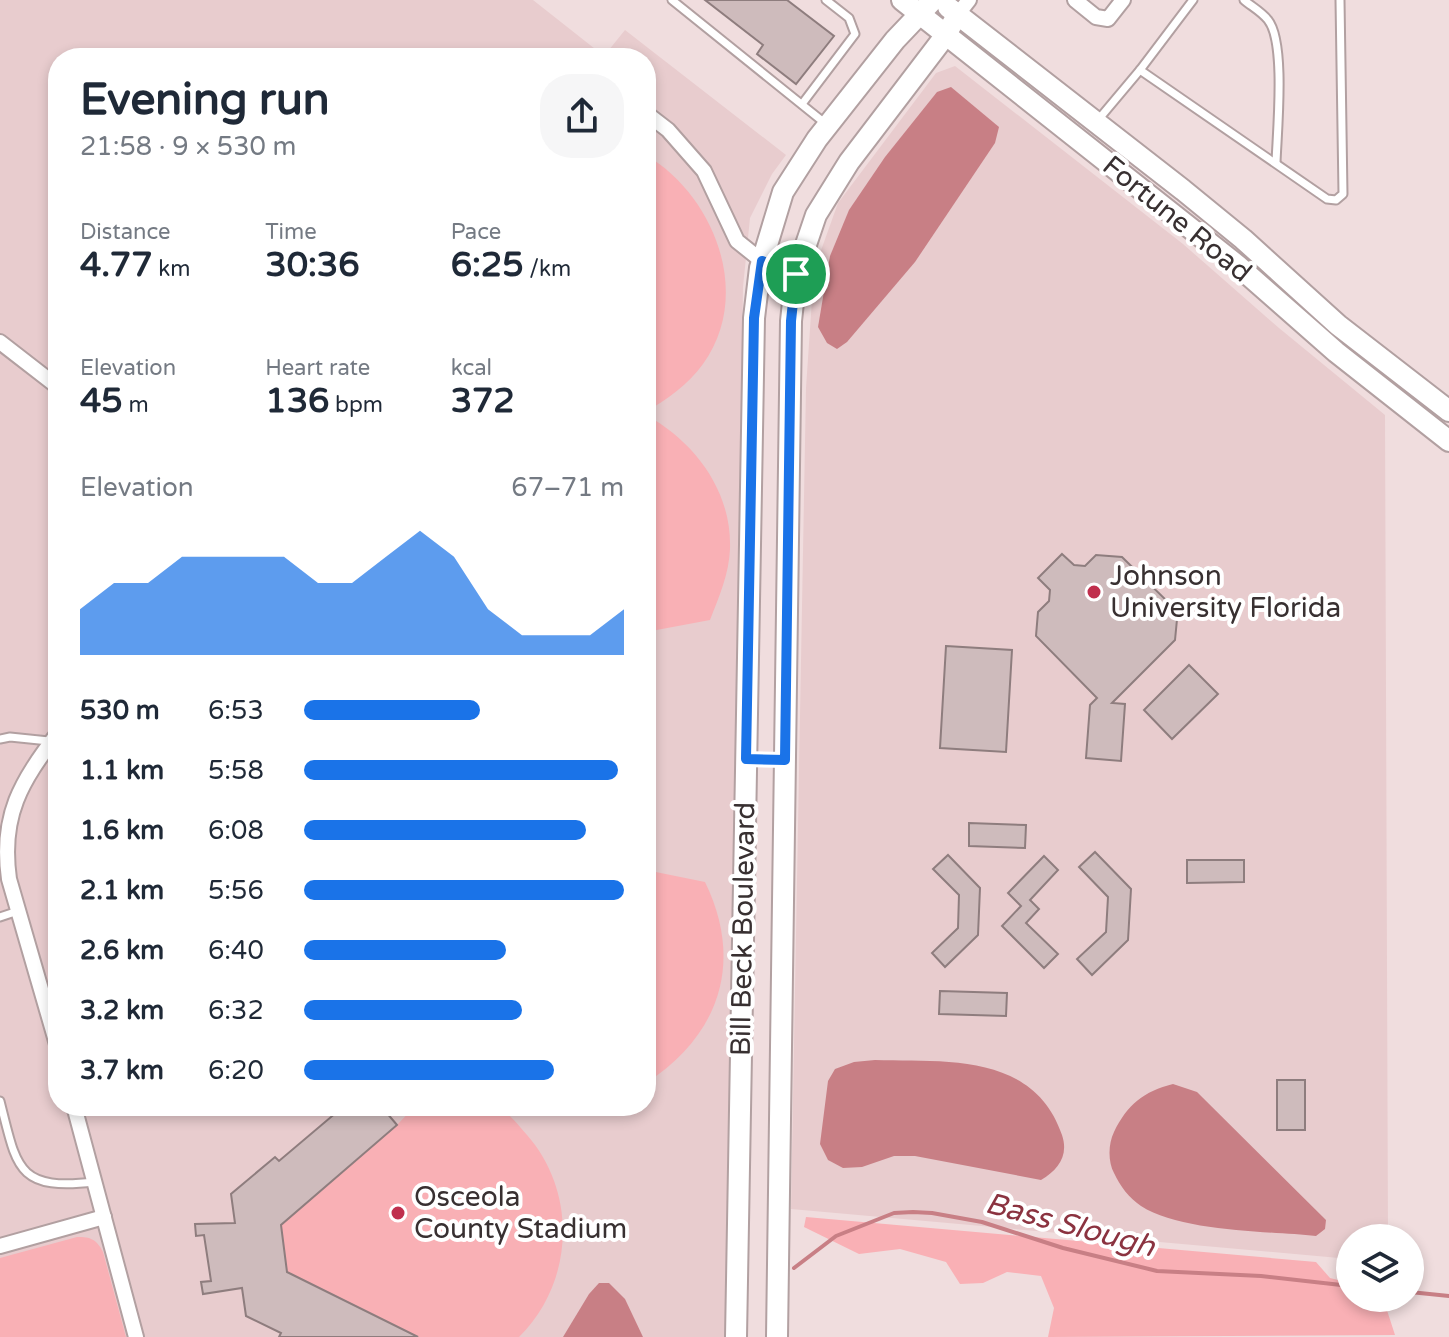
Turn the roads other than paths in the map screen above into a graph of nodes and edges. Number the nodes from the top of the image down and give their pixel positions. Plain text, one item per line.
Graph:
1 (672, 0) edge
2 (826, 0) edge
3 (939, 0) edge
4 (1075, 0) edge
5 (1123, 0) edge
6 (1193, 0) edge
7 (1244, 0) edge
8 (1340, 0) edge
9 (917, 5) edge
10 (963, 7) edge
11 (945, 36) junction
12 (1140, 70) junction
13 (802, 104) junction
14 (656, 121) edge
15 (1097, 122) junction
16 (827, 125) junction
17 (1081, 142) junction
18 (1276, 163) junction
19 (762, 261) junction
20 (796, 274) junction
21 (0, 342) edge
22 (48, 379) edge
23 (1447, 410) edge
24 (1448, 440) edge
25 (48, 737) edge
26 (0, 739) edge
27 (48, 747) edge
28 (746, 759) junction
29 (785, 760) junction
30 (18, 911) junction
31 (0, 917) edge
32 (48, 1014) edge
33 (0, 1101) edge
34 (77, 1116) edge
35 (94, 1182) junction
36 (104, 1217) junction
37 (0, 1246) edge
38 (136, 1337) edge
39 (736, 1337) edge
40 (777, 1337) edge

1 - 13 lane
2 - 13 lane
3 - 10 street, Fortune Road
4 - 5 street
6 - 12 lane
7 - 18 lane
8 - 18 lane
9 - 11 street, Fortune Road
9 - 16 street, Bill Beck Boulevard
10 - 11 street, Bill Beck Boulevard
10 - 15 street, Fortune Road
11 - 17 street, Fortune Road
11 - 20 street, Bill Beck Boulevard
12 - 15 lane
12 - 18 lane
13 - 16 lane
14 - 19 street
15 - 17 street
15 - 23 street, Fortune Road
16 - 19 street, Bill Beck Boulevard
17 - 24 street, Fortune Road
19 - 20 street
19 - 28 street, Bill Beck Boulevard
20 - 29 street, Bill Beck Boulevard
21 - 22 street
25 - 26 lane
27 - 30 street
28 - 29 lane
28 - 39 street, Bill Beck Boulevard
29 - 40 street, Bill Beck Boulevard
30 - 31 lane
30 - 32 street
33 - 35 lane
34 - 35 street
35 - 36 street
36 - 37 street
36 - 38 street

